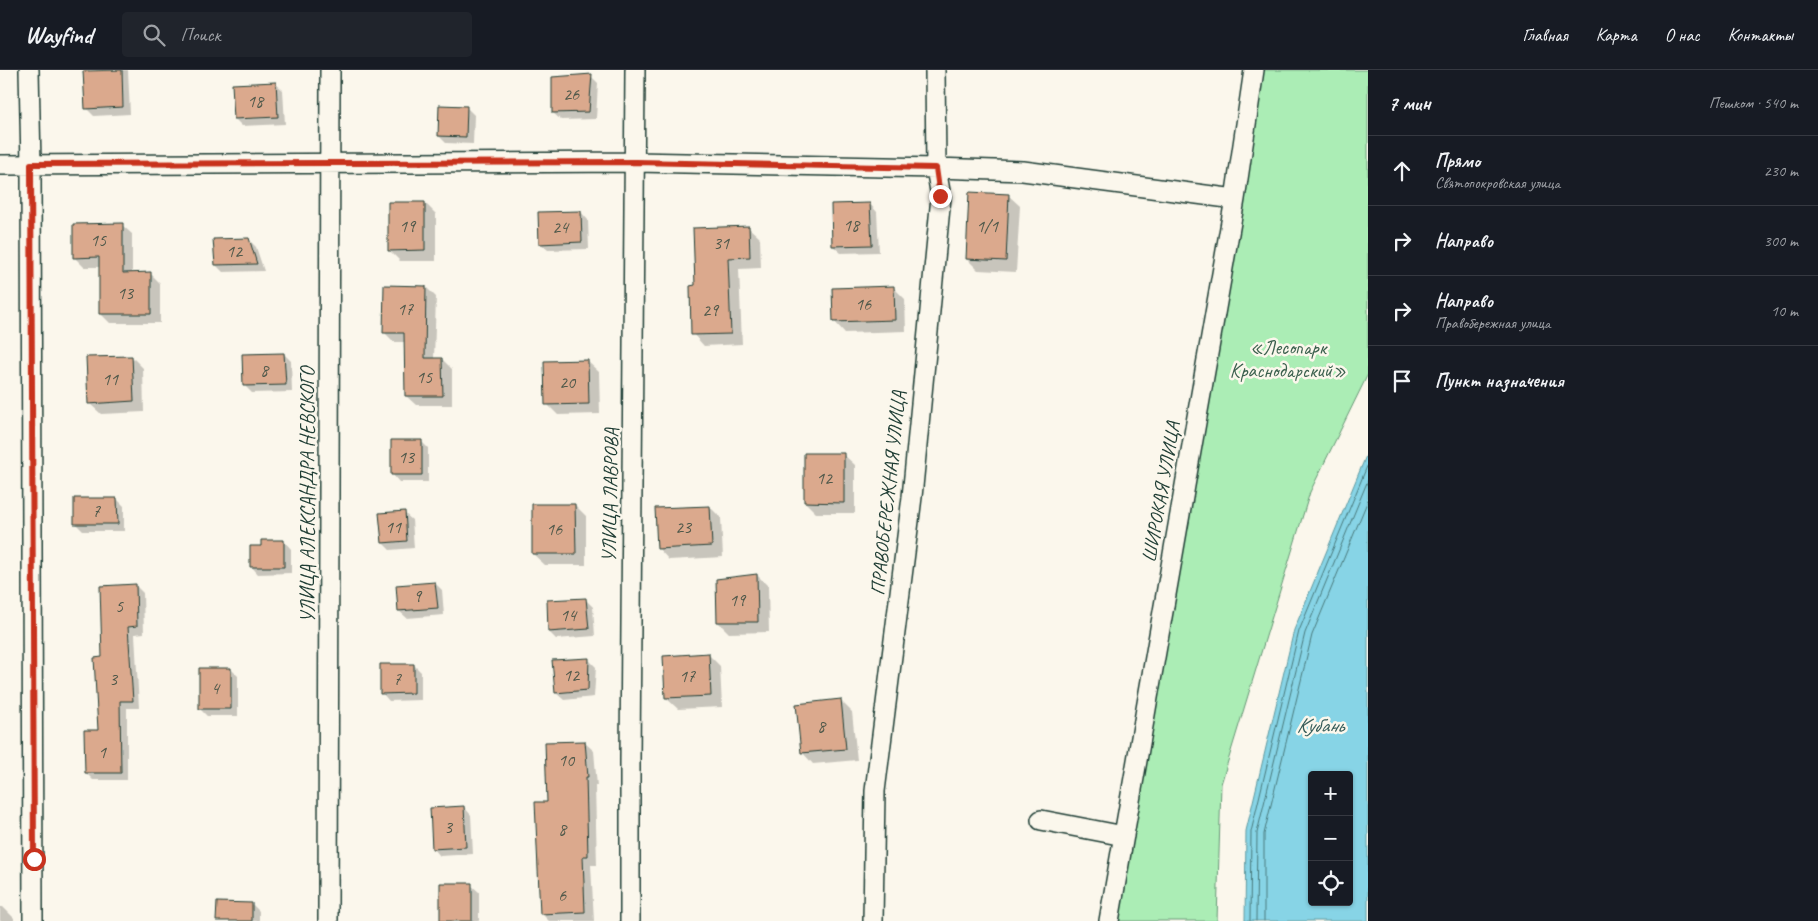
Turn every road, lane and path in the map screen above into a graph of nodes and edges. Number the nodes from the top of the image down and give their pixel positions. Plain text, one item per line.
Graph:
1 (29, 70) edge
2 (330, 70) edge
3 (636, 70) edge
4 (935, 70) edge
5 (1254, 70) edge
6 (636, 162) junction
7 (330, 163) junction
8 (31, 164) junction
9 (0, 165) edge
10 (936, 168) junction
11 (1234, 199) junction
12 (1041, 820) dead end
13 (1124, 836) junction
14 (33, 921) edge
15 (328, 921) edge
16 (630, 921) edge
17 (873, 921) edge
18 (1109, 921) edge

1 - 8 street
2 - 7 street, УЛИЦА АЛЕКСАНДРА НЕВСКОГО
3 - 6 street, УЛИЦА ЛАВРОВА
4 - 10 street, ПРАВОБЕРЕЖНАЯ УЛИЦА
5 - 11 street, ШИРОКАЯ УЛИЦА
6 - 7 street
6 - 10 street
6 - 16 street, УЛИЦА ЛАВРОВА
7 - 8 street
7 - 15 street, УЛИЦА АЛЕКСАНДРА НЕВСКОГО
8 - 9 street
8 - 14 street
10 - 11 street
10 - 17 street, ПРАВОБЕРЕЖНАЯ УЛИЦА
11 - 13 street, ШИРОКАЯ УЛИЦА
12 - 13 street
13 - 18 street, ШИРОКАЯ УЛИЦА

